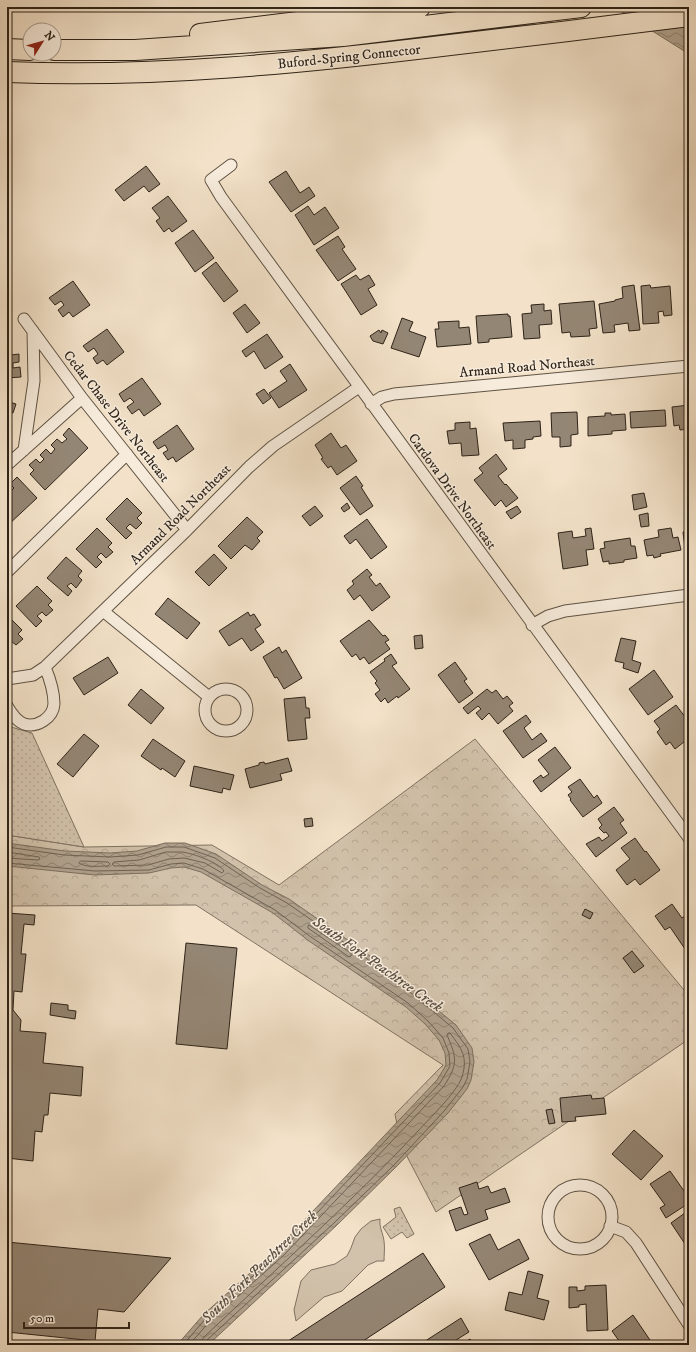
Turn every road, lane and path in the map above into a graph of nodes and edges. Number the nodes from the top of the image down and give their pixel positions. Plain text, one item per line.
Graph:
1 (420, 7) edge
2 (580, 7) edge
3 (689, 16) edge
4 (62, 47) edge
5 (62, 48) edge
6 (7, 49) edge
7 (22, 50) edge
8 (7, 72) edge
9 (231, 165) dead end
10 (24, 319) dead end
11 (33, 331) junction
12 (689, 366) edge
13 (359, 387) junction
14 (82, 398) junction
15 (371, 404) junction
16 (24, 450) junction
17 (127, 454) junction
18 (7, 465) edge
19 (187, 530) junction
20 (7, 572) edge
21 (689, 595) edge
22 (103, 611) junction
23 (532, 625) junction
24 (45, 667) junction
25 (7, 679) edge
26 (209, 697) dead end
27 (7, 706) edge
28 (687, 831) edge
29 (610, 1226) junction
30 (689, 1325) edge

1 - 4 highway
2 - 5 highway, Buford-Spring Connector
3 - 8 highway, Buford-Spring Connector
6 - 7 highway
9 - 13 street, Cardova Drive Northeast
10 - 11 street, Cedar Chase Drive Northeast
11 - 14 street, Cedar Chase Drive Northeast
11 - 16 street
12 - 15 street, Armand Road Northeast
13 - 15 street, Cardova Drive Northeast
13 - 19 street, Armand Road Northeast
14 - 16 street
14 - 17 street, Cedar Chase Drive Northeast
15 - 23 street, Cardova Drive Northeast
16 - 18 street
17 - 19 street, Cedar Chase Drive Northeast
17 - 20 street
19 - 22 street, Armand Road Northeast
21 - 23 street
22 - 24 street, Armand Road Northeast
22 - 26 street
23 - 28 street, Cardova Drive Northeast
24 - 25 street, Armand Road Northeast
24 - 27 street
29 - 29 street
29 - 30 street

